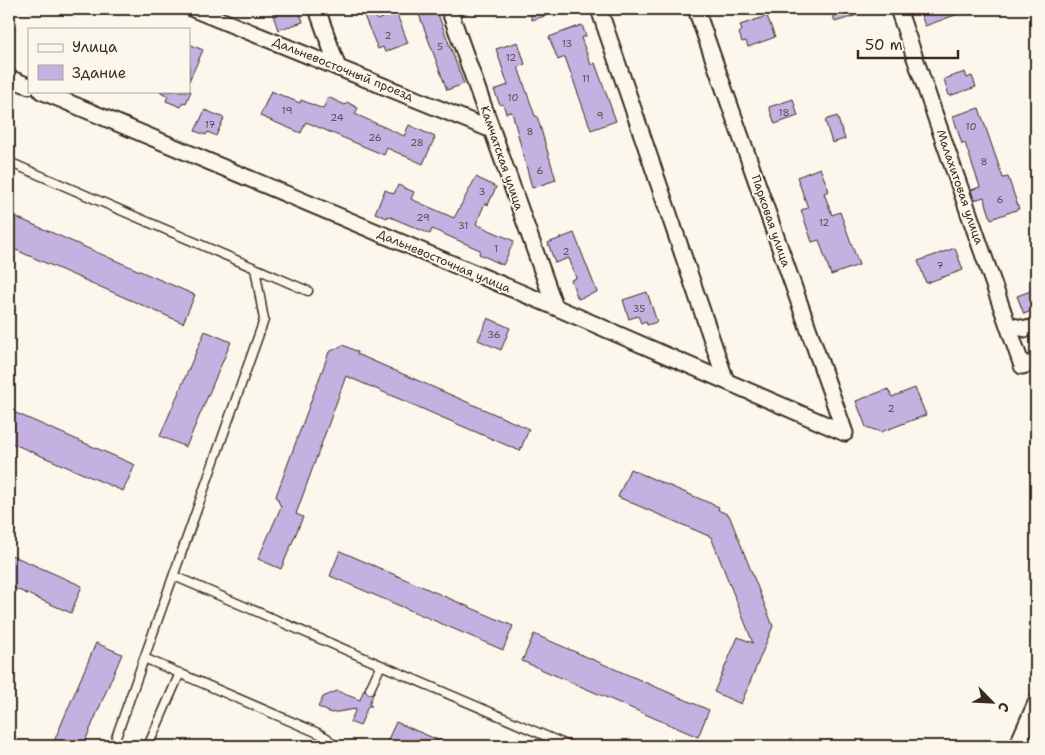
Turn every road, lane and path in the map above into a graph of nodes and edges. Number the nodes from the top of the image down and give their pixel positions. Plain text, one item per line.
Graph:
1 (318, 9) edge
2 (449, 9) edge
3 (599, 9) edge
4 (696, 9) edge
5 (898, 9) edge
6 (199, 10) edge
7 (338, 68) junction
8 (9, 78) edge
9 (28, 86) edge
10 (43, 92) edge
11 (492, 130) junction
12 (9, 162) edge
13 (255, 268) junction
14 (308, 291) dead end
15 (555, 307) junction
16 (1008, 325) junction
17 (1036, 327) edge
18 (1029, 364) edge
19 (726, 381) junction
20 (845, 433) joint
21 (174, 576) junction
22 (144, 658) junction
23 (380, 665) junction
24 (180, 674) junction
25 (370, 689) dead end
26 (1035, 706) edge
27 (113, 746) edge
28 (148, 746) edge
29 (334, 746) edge
30 (569, 746) edge
31 (1017, 746) edge

1 - 7 street
2 - 11 street, Камчатская улица
3 - 19 street
4 - 20 street, Парковая улица
5 - 16 street, Малахитовая улица
6 - 7 street, Дальневосточный проезд
7 - 11 street, Дальневосточный проезд
8 - 9 street
10 - 15 street, Дальневосточная улица
11 - 15 street, Камчатская улица
12 - 13 lane
13 - 14 lane
13 - 21 lane
15 - 19 street, Дальневосточная улица
16 - 17 street
16 - 18 street, Малахитовая улица
19 - 20 street, Дальневосточная улица
21 - 22 lane
21 - 23 lane
22 - 24 lane
22 - 27 lane
23 - 25 lane
23 - 30 lane
24 - 28 lane
24 - 29 lane
26 - 31 street

